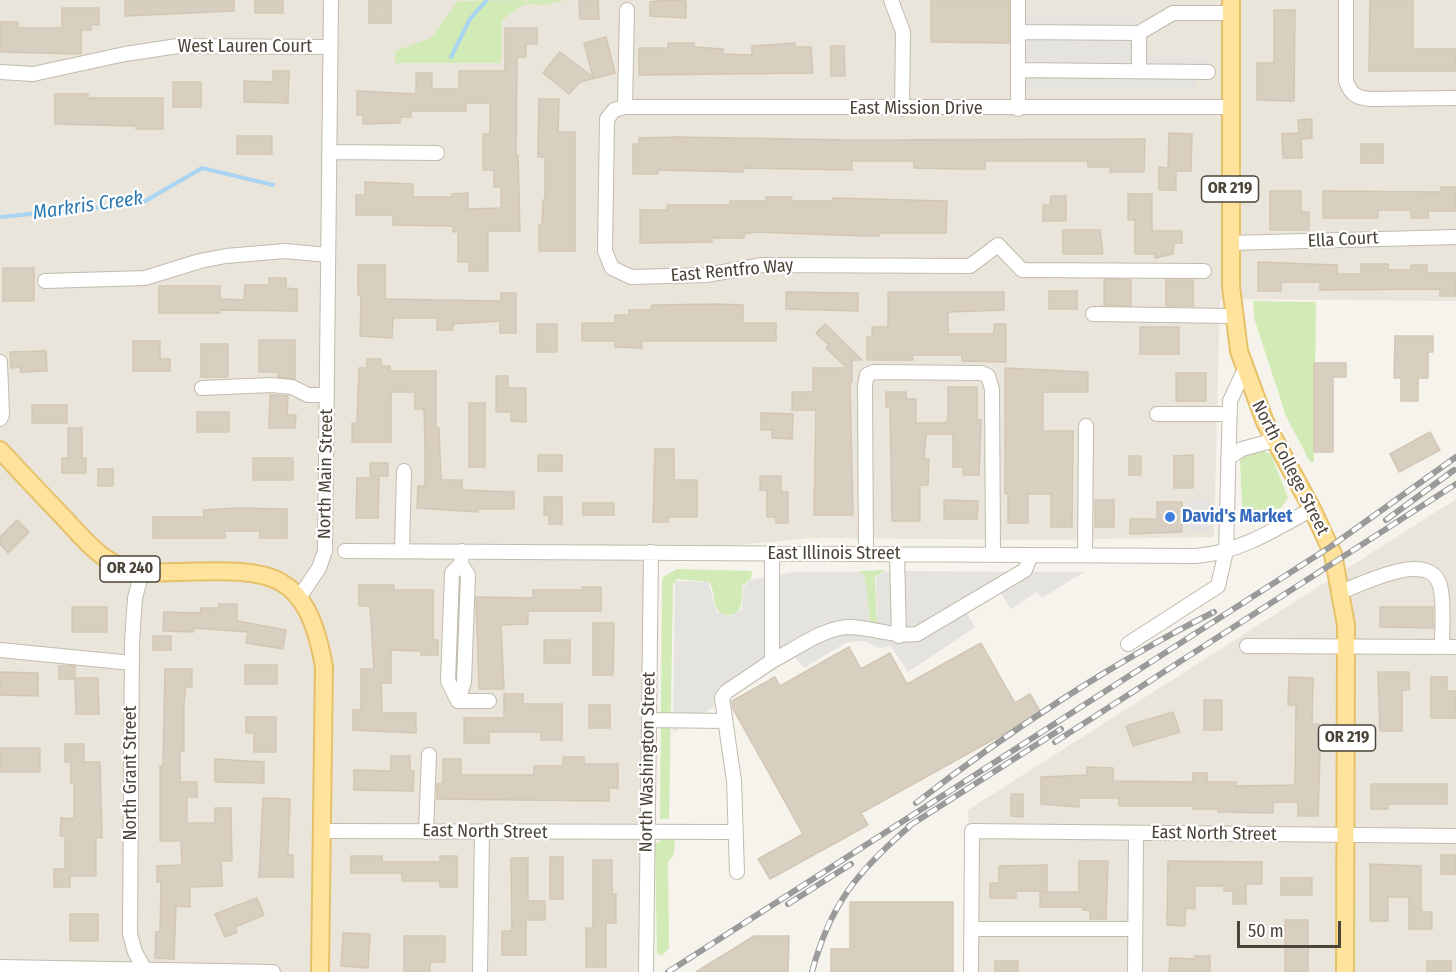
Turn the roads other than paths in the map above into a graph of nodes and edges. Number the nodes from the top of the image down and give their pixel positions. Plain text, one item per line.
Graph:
1 (331, 0) edge
2 (891, 0) edge
3 (1018, 0) edge
4 (1346, 0) edge
5 (1231, 6) edge
6 (627, 10) dead end
7 (1018, 32) junction
8 (1138, 33) junction
9 (329, 47) junction
10 (1018, 70) junction
11 (1139, 71) junction
12 (0, 72) edge
13 (1208, 72) dead end
14 (1456, 98) edge
15 (625, 107) junction
16 (1231, 107) junction
17 (902, 108) junction
18 (1018, 109) junction
19 (329, 153) junction
20 (437, 153) dead end
21 (1456, 237) edge
22 (1230, 243) junction
23 (328, 255) junction
24 (1204, 271) dead end
25 (45, 281) dead end
26 (1093, 314) dead end
27 (1233, 316) junction
28 (0, 362) edge
29 (1244, 371) junction
30 (202, 388) dead end
31 (327, 395) junction
32 (1156, 414) dead end
33 (1230, 414) junction
34 (0, 419) edge
35 (1086, 426) dead end
36 (1275, 440) junction
37 (0, 450) edge
38 (1228, 458) junction
39 (404, 471) dead end
40 (1312, 509) junction
41 (345, 550) dead end
42 (402, 551) junction
43 (1226, 551) junction
44 (651, 552) junction
45 (772, 553) junction
46 (866, 554) junction
47 (897, 554) junction
48 (993, 554) junction
49 (1031, 555) junction
50 (1085, 555) junction
51 (462, 558) junction
52 (141, 572) junction
53 (1340, 592) junction
54 (300, 596) junction
55 (899, 636) junction
56 (1128, 644) dead end
57 (1247, 646) dead end
58 (1348, 647) junction
59 (1449, 647) edge
60 (0, 650) edge
61 (772, 661) junction
62 (132, 663) junction
63 (489, 702) dead end
64 (649, 720) junction
65 (725, 721) junction
66 (429, 755) dead end
67 (322, 831) junction
68 (426, 832) junction
69 (482, 832) junction
70 (736, 832) junction
71 (1136, 833) junction
72 (647, 834) junction
73 (1346, 835) junction
74 (1456, 836) edge
75 (737, 872) dead end
76 (972, 929) junction
77 (1135, 929) junction
78 (0, 967) edge
79 (146, 971) edge
80 (273, 972) edge
81 (320, 972) edge
82 (480, 972) edge
83 (646, 972) edge
84 (971, 972) edge
85 (1135, 972) edge
86 (1345, 972) edge

1 - 9 street, North Main Street
2 - 17 street
3 - 7 street
4 - 14 street
5 - 8 street
5 - 16 main road, North College Street / OR 219
6 - 15 street
7 - 8 street
7 - 10 street
8 - 11 street
9 - 12 street, West Lauren Court
9 - 19 street, North Main Street
10 - 11 street
10 - 18 street
11 - 13 street
15 - 17 street, East Mission Drive
15 - 24 street, East Rentfro Way
16 - 18 street, East Mission Drive
16 - 22 main road, North College Street / OR 219
17 - 18 street, East Mission Drive
19 - 20 street
19 - 23 street, North Main Street
21 - 22 street, Ella Court
22 - 27 main road, North College Street / OR 219
23 - 25 street
23 - 31 street, North Main Street
26 - 27 street
27 - 29 main road, North College Street / OR 219
28 - 34 street
29 - 33 street
29 - 36 main road, North College Street / OR 219
30 - 31 street
31 - 54 street, North Main Street
32 - 33 street
33 - 38 street
35 - 50 street
36 - 38 street
36 - 40 main road, North College Street / OR 219
37 - 52 main road, OR 240
38 - 43 street
39 - 42 street
40 - 43 street, East Illinois Street
40 - 53 main road, North College Street / OR 219
41 - 42 street, East Illinois Street
42 - 51 street, East Illinois Street
43 - 50 street, East Illinois Street
43 - 56 street
44 - 45 street, East Illinois Street
44 - 51 street, East Illinois Street
44 - 64 street, North Washington Street
45 - 46 street, East Illinois Street
45 - 61 street
46 - 47 street, East Illinois Street
46 - 48 street
47 - 48 street, East Illinois Street
47 - 55 street
48 - 49 street, East Illinois Street
49 - 50 street, East Illinois Street
49 - 55 street
51 - 63 street
52 - 54 main road, OR 240
52 - 62 street, North Grant Street
53 - 58 main road, North College Street / OR 219
53 - 59 street
54 - 67 main road
55 - 61 street
57 - 58 street
58 - 59 street
58 - 73 main road, North College Street / OR 219
60 - 62 street
61 - 65 street
62 - 79 street, North Grant Street
64 - 65 street
64 - 72 street, North Washington Street
65 - 70 street
66 - 68 street
67 - 68 street, East North Street
67 - 81 main road
68 - 69 street, East North Street
69 - 72 street, East North Street
69 - 82 street
70 - 72 street, East North Street
70 - 75 street
71 - 73 street, East North Street
71 - 76 street, East North Street
71 - 77 street
72 - 83 street, North Washington Street
73 - 74 street, East North Street
73 - 86 main road, North College Street / OR 219
76 - 77 street
76 - 84 street
77 - 85 street
78 - 79 street
79 - 80 street

